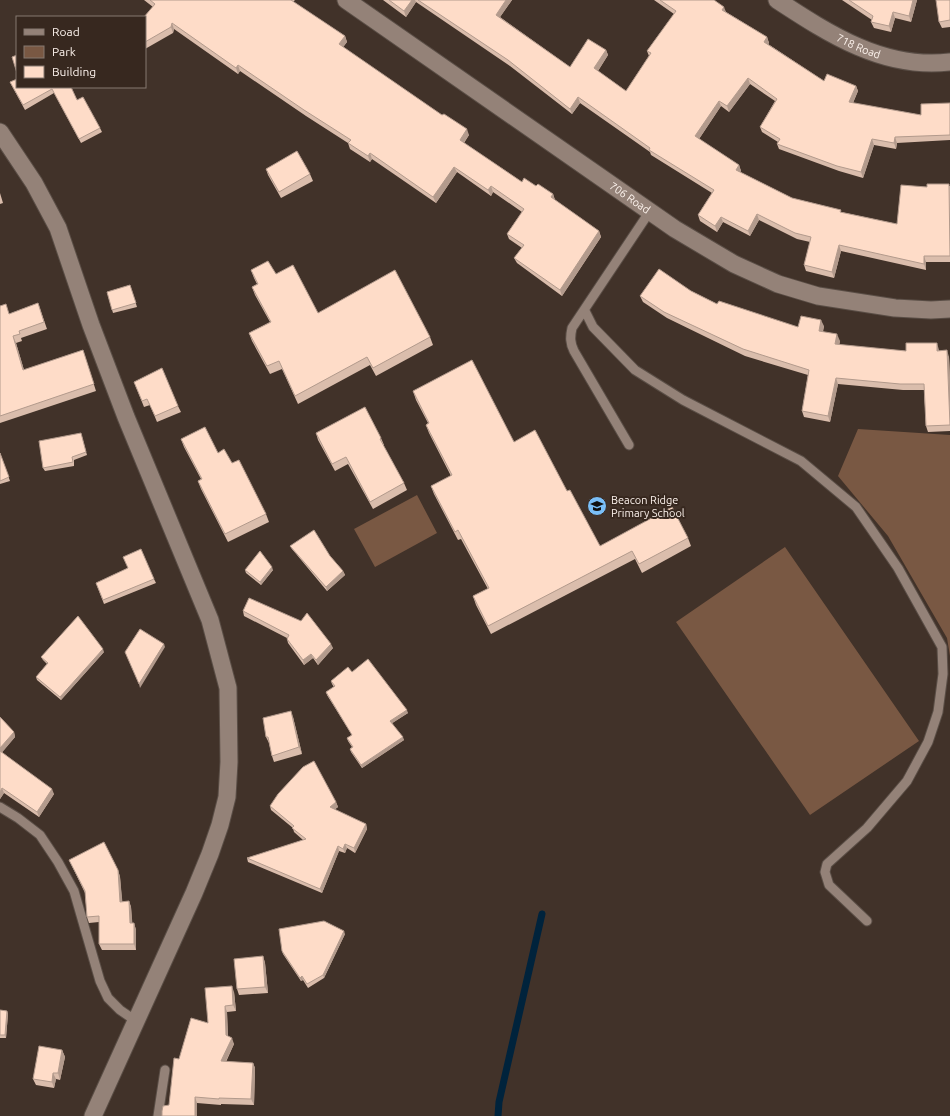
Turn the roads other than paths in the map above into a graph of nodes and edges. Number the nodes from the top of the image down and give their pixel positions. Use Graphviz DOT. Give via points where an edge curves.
graph roads {
  1 [pos="346,0"];
  2 [pos="777,0"];
  3 [pos="950,62"];
  4 [pos="0,132"];
  5 [pos="650,211"];
  6 [pos="950,309"];
  7 [pos="585,311"];
  8 [pos="629,445"];
  9 [pos="0,807"];
  10 [pos="867,921"];
  11 [pos="136,1021"];
  12 [pos="166,1070"];
  13 [pos="92,1116"];
  14 [pos="158,1116"];
  1 -- 5 [label="street, 706 Road"];
  2 -- 3 [label="street, 718 Road" via="828,33 872,53 917,64"];
  4 -- 11 [label="street" via="25,167 58,228 126,417 210,620 228,688 230,721 227,797 220,825 194,893"];
  5 -- 6 [label="street, 706 Road" via="734,264 778,284 818,296 862,304 917,310"];
  5 -- 7 [label="lane"];
  7 -- 8 [label="lane" via="572,328 571,344"];
  7 -- 10 [label="lane" via="593,327 635,370 683,400 801,461 856,508 898,568 942,647 943,674 938,712 928,742 907,781 867,828 827,864 825,872 829,885"];
  9 -- 11 [label="lane" via="40,835 58,862 74,891 100,981 108,998"];
  11 -- 13 [label="street"];
  12 -- 14 [label="lane"];
}
